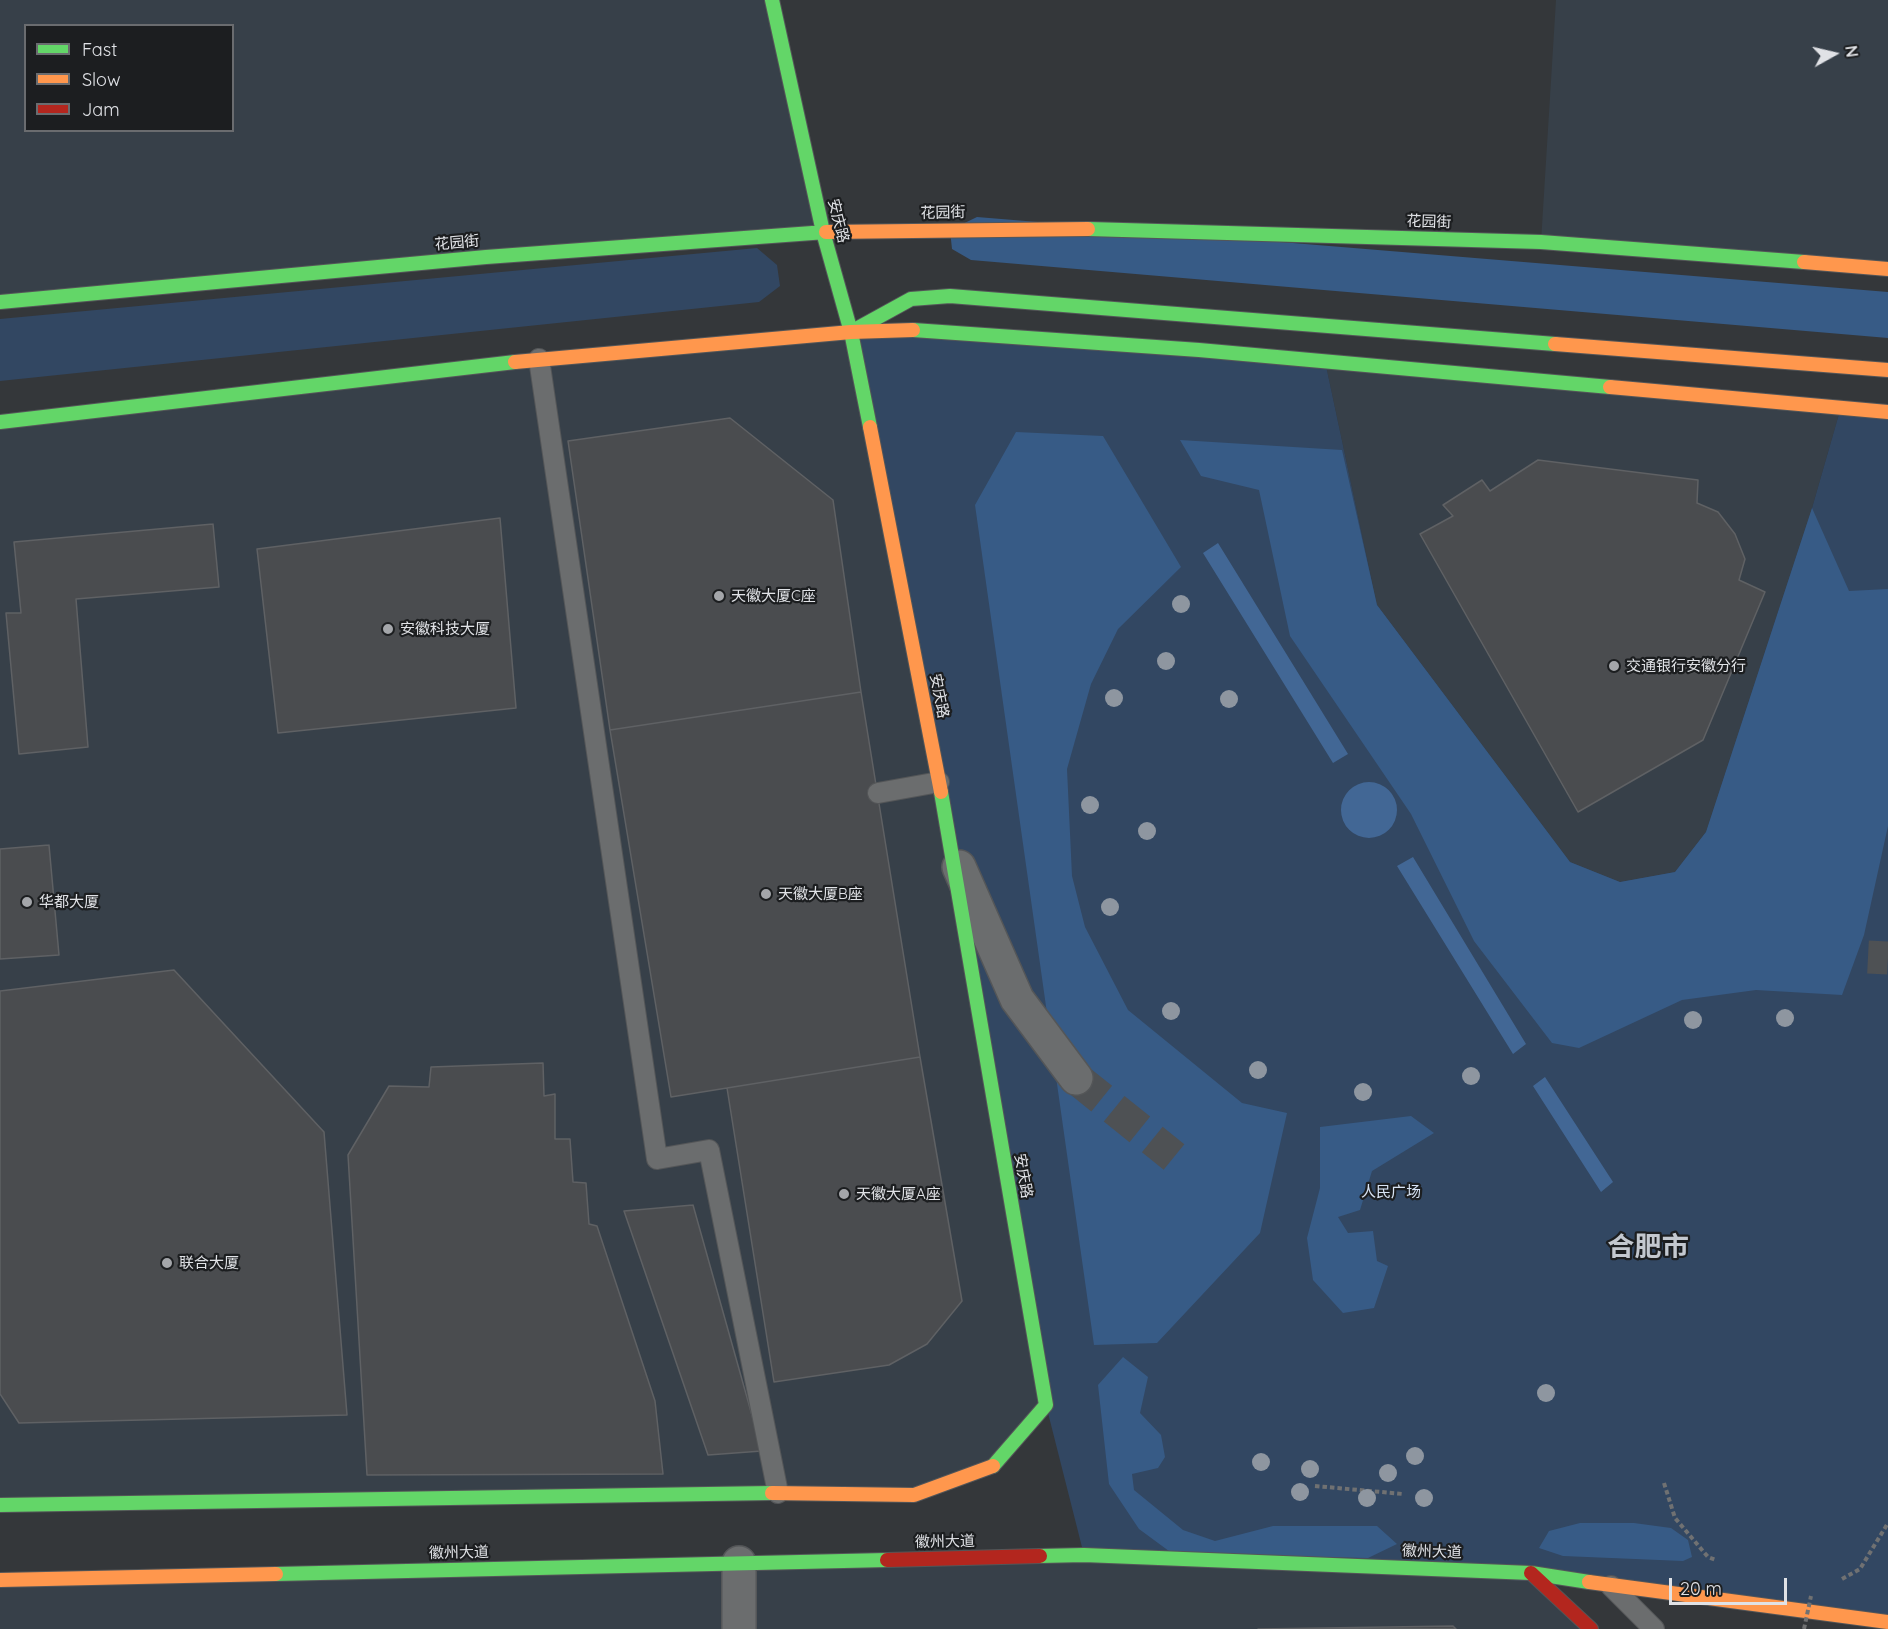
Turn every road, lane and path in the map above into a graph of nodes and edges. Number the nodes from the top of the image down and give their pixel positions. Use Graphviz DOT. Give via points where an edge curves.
graph roads {
  1 [pos="772,0"];
  2 [pos="823,232"];
  3 [pos="1888,269"];
  4 [pos="0,302"];
  5 [pos="851,332"];
  6 [pos="540,359"];
  7 [pos="1888,370"];
  8 [pos="1888,412"];
  9 [pos="0,422"];
  10 [pos="939,783"];
  11 [pos="878,793"];
  12 [pos="950,846"];
  13 [pos="1076,1078"];
  14 [pos="1664,1483"];
  15 [pos="1315,1486"];
  16 [pos="778,1493"];
  17 [pos="1403,1494"];
  18 [pos="0,1505"];
  19 [pos="1888,1523"];
  20 [pos="1718,1561"];
  21 [pos="739,1563"];
  22 [pos="1531,1573"];
  23 [pos="1840,1579"];
  24 [pos="0,1580"];
  25 [pos="1611,1586"];
  26 [pos="1821,1590"];
  27 [pos="1800,1592"];
  28 [pos="1811,1596"];
  29 [pos="1888,1622"];
  30 [pos="739,1629"];
  31 [pos="1591,1629"];
  32 [pos="1653,1629"];
  33 [pos="1804,1629"];
  1 -- 2 [label="main road, 安庆路"];
  2 -- 3 [label="main road, 花园街" via="1064,228 1529,242"];
  2 -- 4 [label="main road, 花园街" via="486,257"];
  2 -- 5 [label="main road, 安庆路"];
  5 -- 6 [label="main road"];
  5 -- 7 [label="main road" via="911,299 950,296"];
  5 -- 8 [label="main road" via="906,330 1199,350"];
  5 -- 10 [label="main road, 安庆路"];
  6 -- 9 [label="main road"];
  6 -- 16 [label="lane" via="657,1159 709,1150"];
  10 -- 11 [label="lane"];
  10 -- 12 [label="main road, 安庆路"];
  12 -- 13 [label="street" via="1017,999"];
  12 -- 16 [label="main road, 安庆路" via="1046,1405 991,1469 914,1495"];
  14 -- 20 [label="path" via="1675,1518 1708,1557"];
  15 -- 17 [label="path"];
  16 -- 18 [label="main road"];
  19 -- 23 [label="path" via="1860,1569"];
  21 -- 22 [label="main road, 徽州大道" via="1084,1556"];
  21 -- 24 [label="main road, 徽州大道"];
  21 -- 30 [label="street"];
  22 -- 25 [label="main road, 徽州大道"];
  22 -- 31 [label="main road"];
  25 -- 29 [label="main road, 徽州大道"];
  25 -- 32 [label="lane"];
  26 -- 28 [label="path"];
  27 -- 28 [label="path"];
  28 -- 33 [label="path, bridge"];
}
